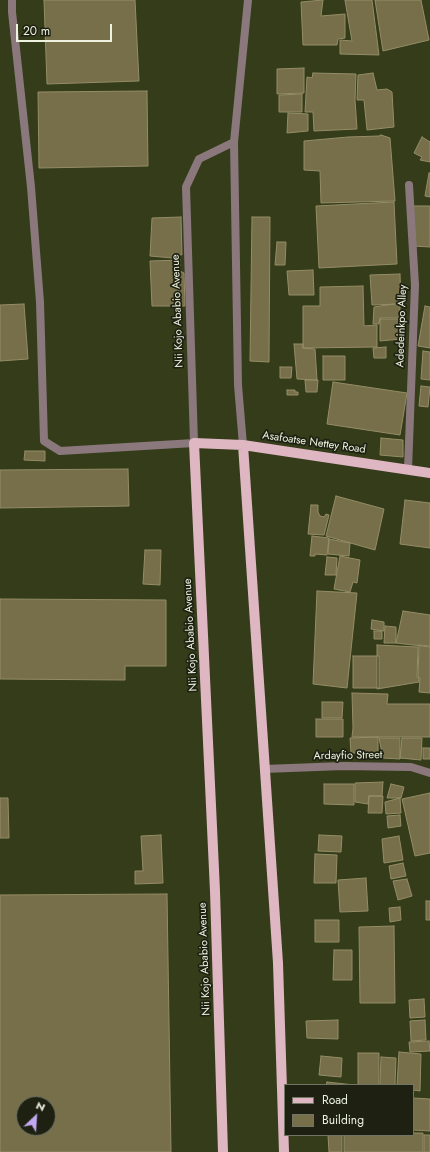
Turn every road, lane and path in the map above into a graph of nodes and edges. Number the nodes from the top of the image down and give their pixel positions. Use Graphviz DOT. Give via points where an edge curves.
graph roads {
  1 [pos="12,0"];
  2 [pos="248,0"];
  3 [pos="234,142"];
  4 [pos="409,184"];
  5 [pos="194,443"];
  6 [pos="242,445"];
  7 [pos="408,469"];
  8 [pos="430,473"];
  9 [pos="264,769"];
  10 [pos="430,773"];
  11 [pos="223,1152"];
  12 [pos="284,1152"];
  1 -- 5 [label="street" via="40,302 44,441 60,451"];
  2 -- 3 [label="street"];
  3 -- 5 [label="street, Nii Kojo Ababio Avenue" via="199,159 186,187"];
  3 -- 6 [label="street" via="238,385"];
  4 -- 7 [label="street, Adedeinkpo Alley" via="415,285"];
  5 -- 6 [label="main road, Asafoatse Nettey Road"];
  5 -- 11 [label="main road, Nii Kojo Ababio Avenue" via="215,891"];
  6 -- 7 [label="main road, Asafoatse Nettey Road"];
  6 -- 9 [label="main road"];
  7 -- 8 [label="main road, Asafoatse Nettey Road"];
  9 -- 10 [label="street, Ardayfio Street" via="411,767"];
  9 -- 12 [label="main road" via="278,963"];
}
